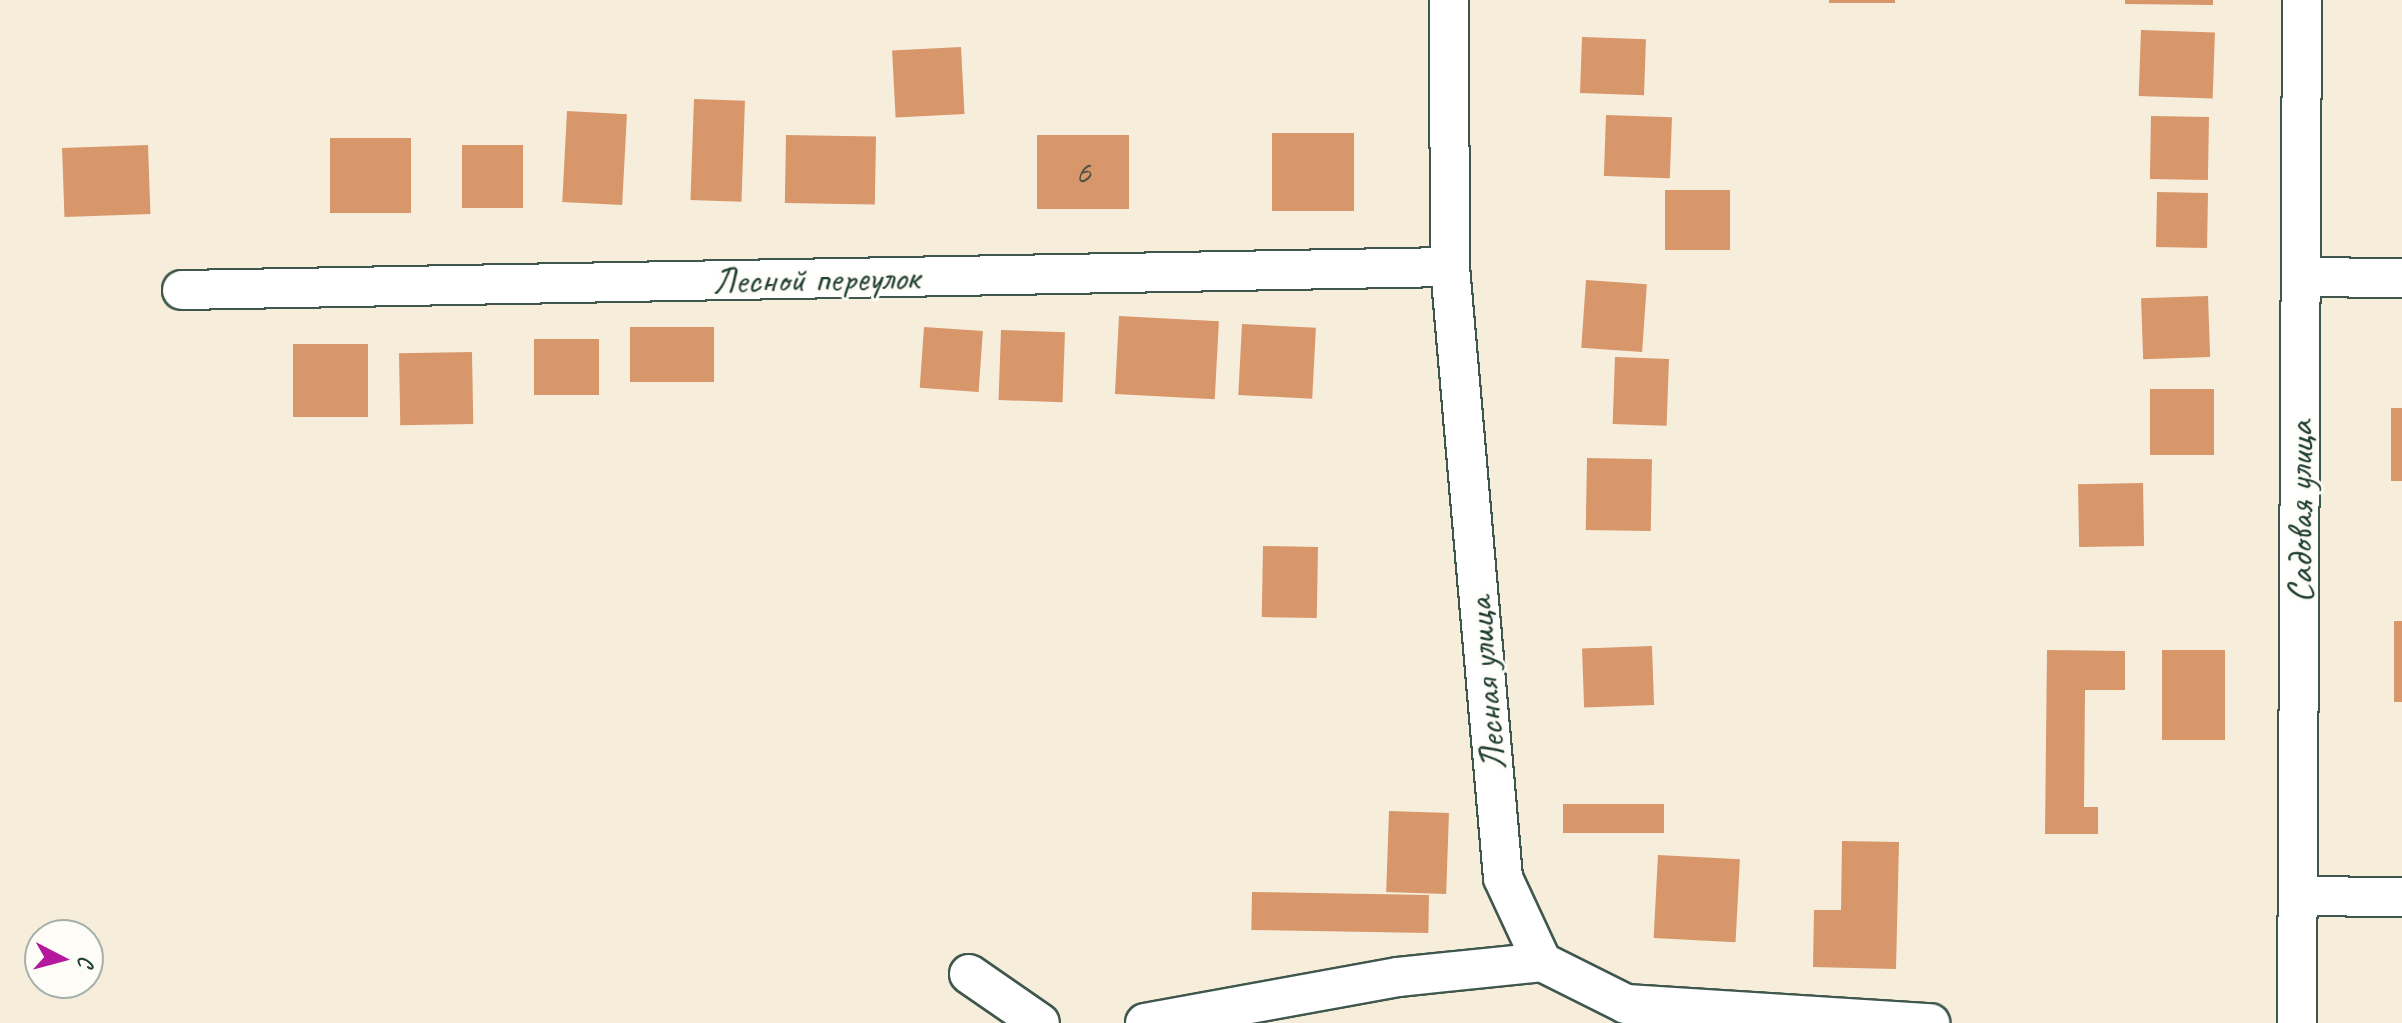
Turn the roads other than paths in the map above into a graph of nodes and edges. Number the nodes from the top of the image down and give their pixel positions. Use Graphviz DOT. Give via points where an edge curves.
graph roads {
  1 [pos="1449,0"];
  2 [pos="2302,0"];
  3 [pos="1450,267"];
  4 [pos="2301,277"];
  5 [pos="2402,278"];
  6 [pos="182,290"];
  7 [pos="2299,896"];
  8 [pos="2402,897"];
  9 [pos="1542,962"];
  10 [pos="969,974"];
  11 [pos="1040,1023"];
  12 [pos="1145,1023"];
  13 [pos="1930,1023"];
  14 [pos="2297,1023"];
  1 -- 3 [label="street, Лесная улица"];
  2 -- 4 [label="street, Садовая улица"];
  3 -- 6 [label="street, Лесной переулок"];
  3 -- 9 [label="street, Лесная улица" via="1503,878"];
  4 -- 5 [label="street"];
  4 -- 7 [label="street, Садовая улица"];
  7 -- 8 [label="street"];
  7 -- 14 [label="street, Садовая улица"];
  9 -- 12 [label="street" via="1398,977"];
  9 -- 13 [label="street" via="1626,1004"];
  10 -- 11 [label="street"];
}
